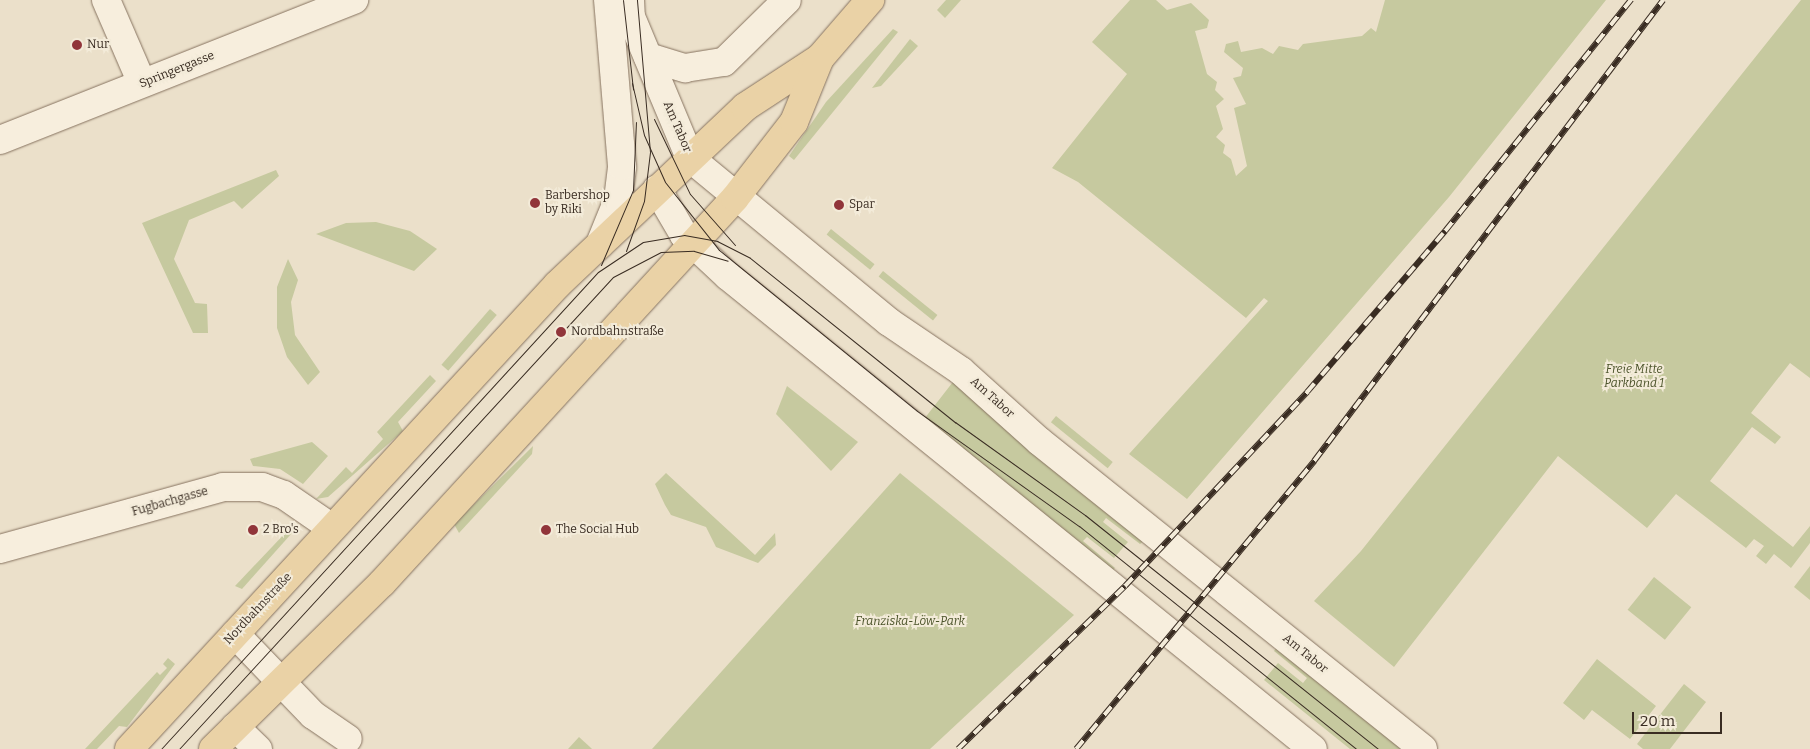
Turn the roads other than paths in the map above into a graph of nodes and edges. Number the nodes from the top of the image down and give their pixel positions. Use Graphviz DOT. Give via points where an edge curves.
graph roads {
  1 [pos="106,0"];
  2 [pos="354,0"];
  3 [pos="608,0"];
  4 [pos="630,0"];
  5 [pos="787,0"];
  6 [pos="870,0"];
  7 [pos="648,57"];
  8 [pos="820,58"];
  9 [pos="142,83"];
  10 [pos="0,140"];
  11 [pos="690,158"];
  12 [pos="657,190"];
  13 [pos="736,198"];
  14 [pos="600,244"];
  15 [pos="692,244"];
  16 [pos="332,528"];
  17 [pos="1,547"];
  18 [pos="235,634"];
  19 [pos="279,680"];
  20 [pos="235,727"];
  21 [pos="348,739"];
  22 [pos="1282,740"];
  23 [pos="129,749"];
  24 [pos="214,749"];
  25 [pos="258,749"];
  26 [pos="1313,749"];
  27 [pos="1423,749"];
  1 -- 9 [label="street"];
  2 -- 9 [label="street, Springergasse"];
  3 -- 14 [label="street" via="622,166 618,200"];
  4 -- 7 [label="street, Am Tabor"];
  5 -- 7 [label="street" via="724,62 685,68"];
  6 -- 8 [label="main road, Nordbahnstraße"];
  7 -- 11 [label="street, Am Tabor"];
  8 -- 11 [label="main road, Nordbahnstraße" via="745,107"];
  8 -- 13 [label="main road, Nordbahnstraße" via="794,122"];
  9 -- 10 [label="street, Springergasse"];
  11 -- 12 [label="main road, Nordbahnstraße"];
  11 -- 13 [label="street, Am Tabor"];
  12 -- 14 [label="main road, Nordbahnstraße"];
  12 -- 15 [label="street" via="669,216"];
  13 -- 15 [label="main road, Nordbahnstraße"];
  13 -- 27 [label="street, Am Tabor" via="889,322 945,358 1039,441"];
  14 -- 16 [label="main road, Nordbahnstraße"];
  15 -- 19 [label="main road, Nordbahnstraße" via="382,583"];
  15 -- 22 [label="street"];
  16 -- 17 [label="street, Fugbachgasse" via="284,494 262,487 224,487"];
  16 -- 18 [label="main road, Nordbahnstraße"];
  18 -- 19 [label="street"];
  18 -- 23 [label="main road, Nordbahnstraße"];
  19 -- 20 [label="main road, Nordbahnstraße"];
  19 -- 21 [label="street" via="313,715"];
  20 -- 24 [label="main road, Nordbahnstraße"];
  20 -- 25 [label="street"];
  22 -- 26 [label="street"];
}
